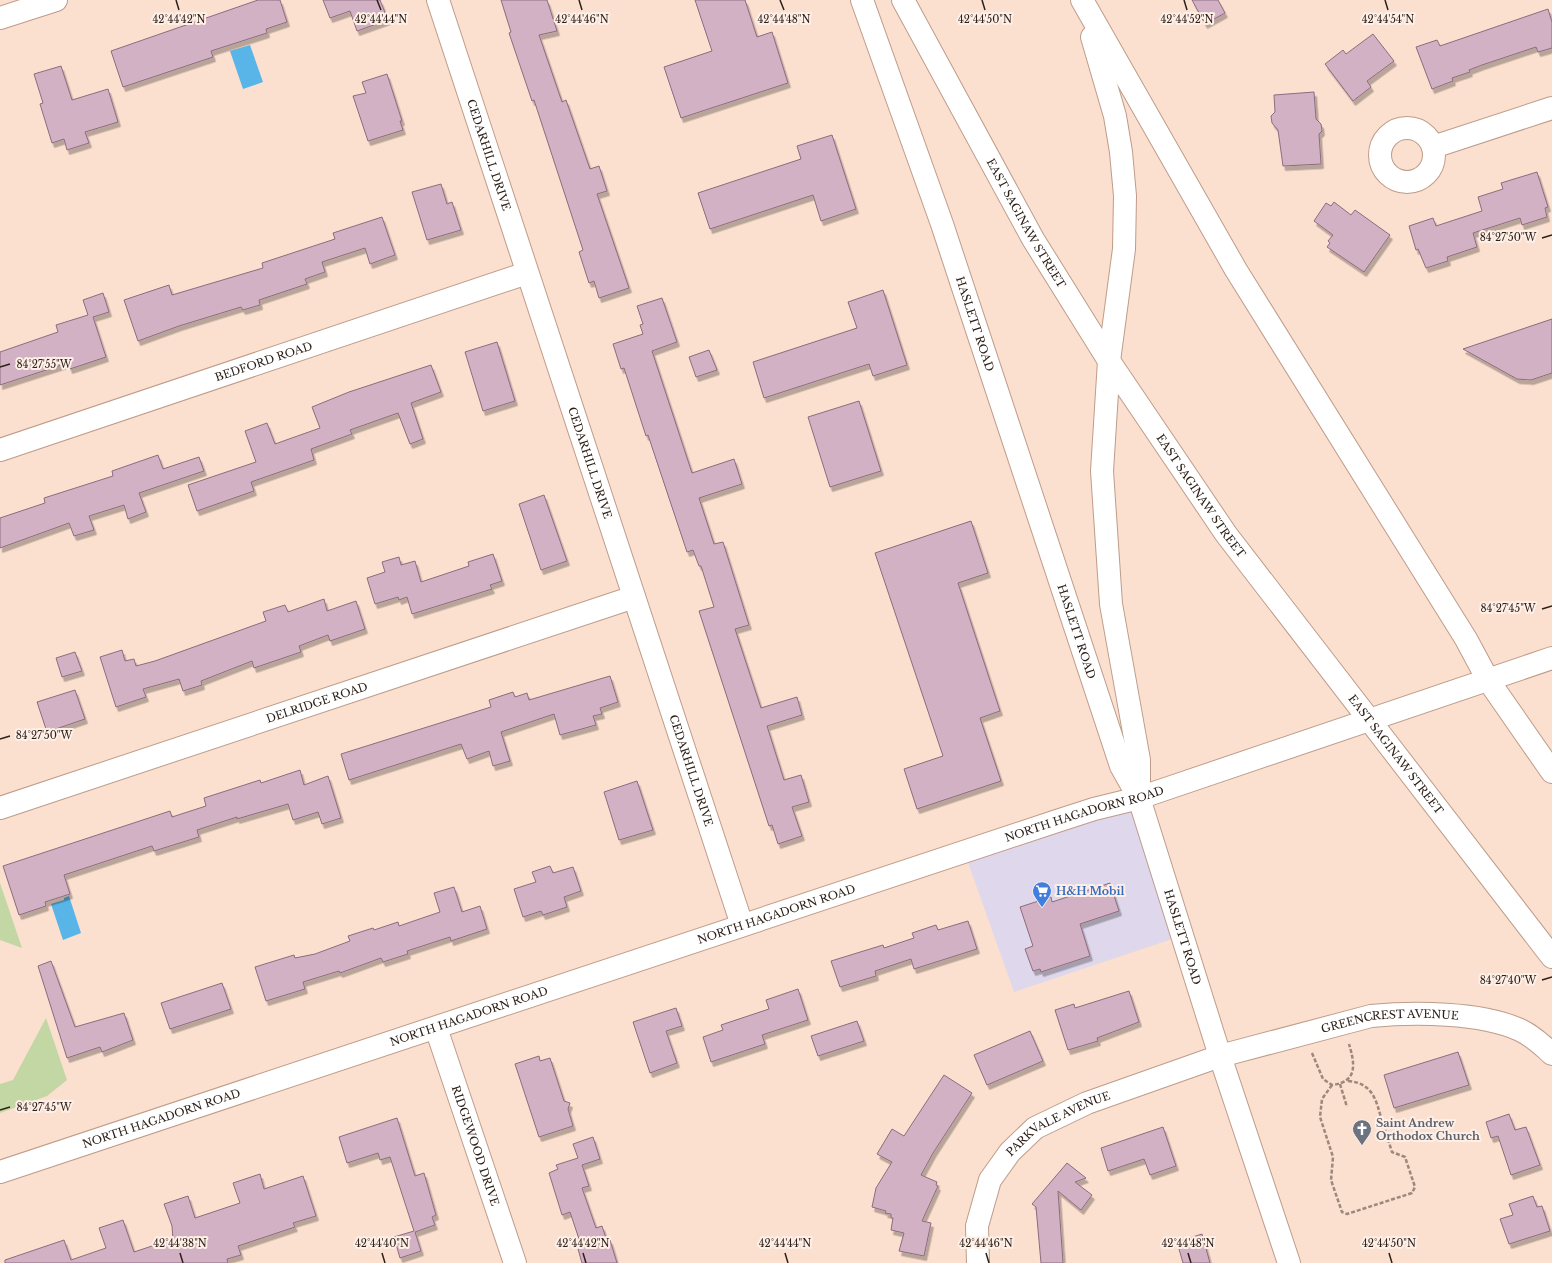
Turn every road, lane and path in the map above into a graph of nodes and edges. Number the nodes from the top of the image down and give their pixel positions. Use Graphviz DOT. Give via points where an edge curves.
graph roads {
  1 [pos="56,0"];
  2 [pos="438,0"];
  3 [pos="862,0"];
  4 [pos="903,0"];
  5 [pos="1078,0"];
  6 [pos="1082,0"];
  7 [pos="0,18"];
  8 [pos="1552,108"];
  9 [pos="1433,147"];
  10 [pos="527,273"];
  11 [pos="1109,361"];
  12 [pos="0,450"];
  13 [pos="634,597"];
  14 [pos="1552,658"];
  15 [pos="1488,680"];
  16 [pos="1370,719"];
  17 [pos="1552,772"];
  18 [pos="1139,798"];
  19 [pos="0,808"];
  20 [pos="742,925"];
  21 [pos="1552,957"];
  22 [pos="1344,1023"];
  23 [pos="436,1028"];
  24 [pos="1307,1033"];
  25 [pos="1552,1054"];
  26 [pos="1220,1056"];
  27 [pos="1347,1081"];
  28 [pos="1340,1084"];
  29 [pos="1332,1085"];
  30 [pos="1347,1107"];
  31 [pos="1382,1121"];
  32 [pos="1385,1130"];
  33 [pos="0,1172"];
  34 [pos="515,1263"];
  35 [pos="978,1263"];
  36 [pos="1289,1263"];
  1 -- 7 [label="street"];
  2 -- 10 [label="street, CEDARHILL DRIVE"];
  3 -- 18 [label="street, HASLETT ROAD" via="942,224 1121,766"];
  4 -- 11 [label="street, EAST SAGINAW STREET" via="1032,239"];
  5 -- 11 [label="street" via="1098,51 1115,116 1125,196 1124,249"];
  6 -- 15 [label="street" via="1236,270 1466,639"];
  8 -- 9 [label="street"];
  10 -- 12 [label="street, BEDFORD ROAD"];
  10 -- 13 [label="street, CEDARHILL DRIVE"];
  11 -- 16 [label="street, EAST SAGINAW STREET" via="1226,534"];
  11 -- 18 [label="street" via="1102,471 1107,560 1118,647 1139,760"];
  13 -- 19 [label="street, DELRIDGE ROAD"];
  13 -- 20 [label="street, CEDARHILL DRIVE"];
  14 -- 15 [label="street, NORTH HAGADORN ROAD"];
  15 -- 16 [label="street, NORTH HAGADORN ROAD"];
  15 -- 17 [label="street"];
  16 -- 18 [label="street, NORTH HAGADORN ROAD"];
  16 -- 21 [label="street, EAST SAGINAW STREET"];
  18 -- 20 [label="street, NORTH HAGADORN ROAD" via="1094,809"];
  18 -- 26 [label="street, HASLETT ROAD"];
  20 -- 23 [label="street, NORTH HAGADORN ROAD"];
  22 -- 24 [label="street, GREENCREST AVENUE"];
  22 -- 25 [label="street, GREENCREST AVENUE" via="1371,1016 1414,1013 1476,1018 1520,1030 1536,1039"];
  22 -- 27 [label="path" via="1353,1064 1352,1075"];
  23 -- 33 [label="street, NORTH HAGADORN ROAD"];
  23 -- 34 [label="street, RIDGEWOOD DRIVE"];
  24 -- 26 [label="street, GREENCREST AVENUE"];
  24 -- 29 [label="path" via="1319,1072 1327,1083"];
  26 -- 35 [label="street, PARKVALE AVENUE" via="1087,1103 1035,1128 1010,1152 990,1180 976,1226"];
  26 -- 36 [label="street, HASLETT ROAD"];
  27 -- 28 [label="path"];
  27 -- 31 [label="path" via="1357,1082 1371,1092"];
  28 -- 29 [label="path"];
  28 -- 30 [label="path"];
  29 -- 32 [label="path" via="1322,1099 1320,1117 1333,1157 1331,1180 1342,1212 1347,1214 1412,1193 1415,1187 1405,1157 1392,1152"];
}
